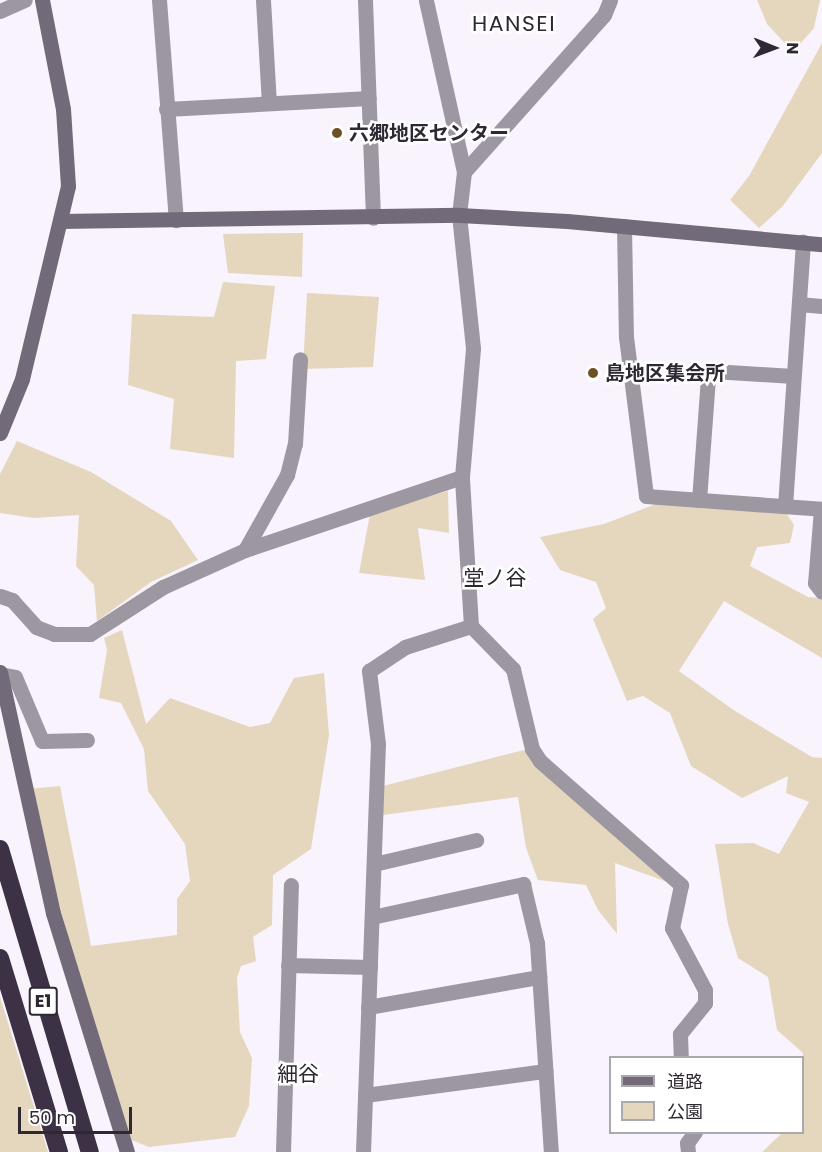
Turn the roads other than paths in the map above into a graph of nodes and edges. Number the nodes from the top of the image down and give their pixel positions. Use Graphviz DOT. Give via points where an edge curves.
graph roads {
  1 [pos="25,0"];
  2 [pos="159,0"];
  3 [pos="263,0"];
  4 [pos="365,0"];
  5 [pos="426,0"];
  6 [pos="610,0"];
  7 [pos="45,1"];
  8 [pos="0,11"];
  9 [pos="369,98"];
  10 [pos="269,104"];
  11 [pos="166,109"];
  12 [pos="464,171"];
  13 [pos="459,215"];
  14 [pos="373,218"];
  15 [pos="176,220"];
  16 [pos="60,221"];
  17 [pos="624,226"];
  18 [pos="802,242"];
  19 [pos="822,243"];
  20 [pos="799,304"];
  21 [pos="822,306"];
  22 [pos="300,359"];
  23 [pos="794,376"];
  24 [pos="0,433"];
  25 [pos="462,477"];
  26 [pos="699,500"];
  27 [pos="785,506"];
  28 [pos="821,509"];
  29 [pos="244,550"];
  30 [pos="822,592"];
  31 [pos="0,596"];
  32 [pos="471,626"];
  33 [pos="0,673"];
  34 [pos="87,740"];
  35 [pos="476,840"];
  36 [pos="0,849"];
  37 [pos="374,864"];
  38 [pos="291,885"];
  39 [pos="372,917"];
  40 [pos="0,958"];
  41 [pos="288,964"];
  42 [pos="370,967"];
  43 [pos="539,977"];
  44 [pos="369,1007"];
  45 [pos="681,1056"];
  46 [pos="545,1071"];
  47 [pos="365,1095"];
  48 [pos="693,1134"];
  49 [pos="128,1150"];
  50 [pos="59,1152"];
  51 [pos="90,1152"];
  52 [pos="284,1152"];
  53 [pos="363,1152"];
  54 [pos="551,1152"];
  55 [pos="688,1152"];
  1 -- 8 [label="street"];
  2 -- 11 [label="street"];
  3 -- 10 [label="street"];
  4 -- 9 [label="street"];
  5 -- 12 [label="street"];
  6 -- 12 [label="street" via="604,15"];
  7 -- 16 [label="street" via="67,139 68,186"];
  9 -- 10 [label="street"];
  9 -- 14 [label="street"];
  10 -- 11 [label="street"];
  11 -- 15 [label="street"];
  12 -- 13 [label="street"];
  13 -- 14 [label="street"];
  13 -- 17 [label="street"];
  13 -- 25 [label="street" via="473,348"];
  14 -- 15 [label="street"];
  15 -- 16 [label="street"];
  16 -- 24 [label="street" via="22,379"];
  17 -- 18 [label="street"];
  17 -- 26 [label="street" via="626,337 646,496"];
  18 -- 19 [label="street"];
  18 -- 20 [label="street"];
  20 -- 21 [label="street"];
  20 -- 23 [label="street"];
  22 -- 29 [label="street" via="295,444 287,474"];
  23 -- 26 [label="street" via="713,371 708,378"];
  23 -- 27 [label="street"];
  25 -- 29 [label="street"];
  25 -- 32 [label="street"];
  26 -- 27 [label="street"];
  27 -- 28 [label="street"];
  28 -- 30 [label="street" via="816,583"];
  29 -- 31 [label="street" via="163,587 90,634 54,634 36,627 12,600"];
  32 -- 37 [label="street" via="405,647 369,671 378,744"];
  32 -- 45 [label="street" via="513,669 532,748 540,761 681,885 672,928 705,990 705,1003 680,1034"];
  33 -- 34 [label="street" via="15,677 42,741"];
  33 -- 49 [label="street" via="53,913"];
  35 -- 37 [label="street"];
  36 -- 51 [label="highway, E1"];
  37 -- 39 [label="street"];
  38 -- 41 [label="street"];
  39 -- 42 [label="street"];
  39 -- 43 [label="street" via="523,885 537,943"];
  40 -- 50 [label="highway, E1"];
  41 -- 42 [label="street"];
  41 -- 52 [label="street"];
  42 -- 44 [label="street"];
  43 -- 44 [label="street"];
  43 -- 46 [label="street"];
  44 -- 47 [label="street"];
  46 -- 47 [label="street"];
  46 -- 54 [label="street"];
  47 -- 53 [label="street"];
  48 -- 55 [label="street" via="687,1143"];
}
